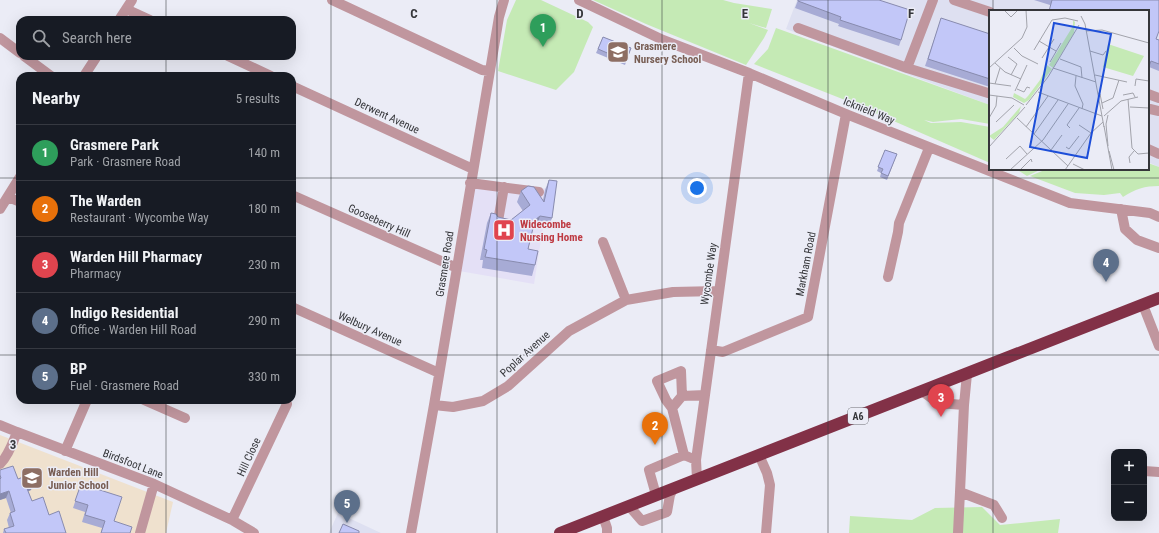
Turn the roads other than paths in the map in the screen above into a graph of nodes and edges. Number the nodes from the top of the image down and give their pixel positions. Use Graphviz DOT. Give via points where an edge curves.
graph roads {
  1 [pos="132,0"];
  2 [pos="332,0"];
  3 [pos="504,0"];
  4 [pos="579,0"];
  5 [pos="932,0"];
  6 [pos="954,0"];
  7 [pos="126,9"];
  8 [pos="989,12"];
  9 [pos="122,16"];
  10 [pos="141,16"];
  11 [pos="798,28"];
  12 [pos="0,38"];
  13 [pos="16,50"];
  14 [pos="29,60"];
  15 [pos="94,60"];
  16 [pos="237,60"];
  17 [pos="907,68"];
  18 [pos="490,71"];
  19 [pos="46,72"];
  20 [pos="86,72"];
  21 [pos="262,72"];
  22 [pos="749,73"];
  23 [pos="296,88"];
  24 [pos="988,93"];
  25 [pos="1149,94"];
  26 [pos="1159,98"];
  27 [pos="846,114"];
  28 [pos="929,148"];
  29 [pos="1149,149"];
  30 [pos="1159,154"];
  31 [pos="473,169"];
  32 [pos="470,182"];
  33 [pos="16,184"];
  34 [pos="504,187"];
  35 [pos="539,192"];
  36 [pos="8,197"];
  37 [pos="296,197"];
  38 [pos="16,200"];
  39 [pos="0,209"];
  40 [pos="1121,209"];
  41 [pos="1159,217"];
  42 [pos="498,221"];
  43 [pos="603,242"];
  44 [pos="1159,248"];
  45 [pos="457,268"];
  46 [pos="888,277"];
  47 [pos="718,291"];
  48 [pos="1159,298"];
  49 [pos="626,300"];
  50 [pos="1143,305"];
  51 [pos="296,309"];
  52 [pos="1159,346"];
  53 [pos="711,350"];
  54 [pos="439,373"];
  55 [pos="967,374"];
  56 [pos="922,391"];
  57 [pos="705,395"];
  58 [pos="682,396"];
  59 [pos="86,404"];
  60 [pos="153,404"];
  61 [pos="287,404"];
  62 [pos="434,405"];
  63 [pos="964,405"];
  64 [pos="672,408"];
  65 [pos="185,418"];
  66 [pos="0,424"];
  67 [pos="17,432"];
  68 [pos="65,450"];
  69 [pos="684,455"];
  70 [pos="759,455"];
  71 [pos="696,460"];
  72 [pos="0,464"];
  73 [pos="1147,471"];
  74 [pos="1159,472"];
  75 [pos="697,479"];
  76 [pos="154,484"];
  77 [pos="673,489"];
  78 [pos="960,492"];
  79 [pos="656,495"];
  80 [pos="629,506"];
  81 [pos="603,516"];
  82 [pos="1002,518"];
  83 [pos="232,520"];
  84 [pos="140,533"];
  85 [pos="254,533"];
  86 [pos="411,533"];
  87 [pos="560,533"];
  88 [pos="606,533"];
  89 [pos="766,533"];
  90 [pos="958,533"];
  1 -- 7 [label="street"];
  2 -- 18 [label="street" via="482,70"];
  3 -- 18 [label="street, Grasmere Road" via="498,16"];
  4 -- 22 [label="street, Icknield Way" via="664,40"];
  5 -- 17 [label="street"];
  6 -- 8 [label="street"];
  7 -- 9 [label="street"];
  7 -- 10 [label="street"];
  11 -- 17 [label="street"];
  12 -- 13 [label="street"];
  14 -- 19 [label="street"];
  15 -- 20 [label="street"];
  16 -- 21 [label="street"];
  17 -- 24 [label="street"];
  18 -- 31 [label="street, Grasmere Road"];
  22 -- 27 [label="street, Icknield Way"];
  22 -- 47 [label="street, Wycombe Way"];
  23 -- 31 [label="street, Derwent Avenue"];
  25 -- 26 [label="street"];
  27 -- 28 [label="street, Icknield Way"];
  27 -- 53 [label="street, Markham Road" via="808,317 723,352"];
  28 -- 40 [label="street, Icknield Way" via="1070,203"];
  28 -- 46 [label="street" via="899,223"];
  29 -- 30 [label="street"];
  31 -- 32 [label="street, Grasmere Road"];
  32 -- 34 [label="street"];
  32 -- 45 [label="street, Grasmere Road"];
  33 -- 36 [label="street"];
  34 -- 35 [label="street"];
  34 -- 42 [label="street"];
  36 -- 38 [label="street"];
  36 -- 39 [label="street"];
  37 -- 45 [label="street, Gooseberry Hill"];
  40 -- 41 [label="street, Icknield Way" via="1150,213"];
  40 -- 44 [label="street" via="1125,229 1137,240"];
  43 -- 49 [label="street"];
  45 -- 54 [label="street, Grasmere Road"];
  47 -- 49 [label="street, Poplar Avenue" via="673,292"];
  47 -- 53 [label="street, Wycombe Way"];
  48 -- 50 [label="highway, A6"];
  49 -- 62 [label="street, Poplar Avenue" via="569,330 508,386 483,401 453,407"];
  50 -- 52 [label="street"];
  50 -- 55 [label="highway, A6"];
  51 -- 54 [label="street, Welbury Avenue"];
  53 -- 57 [label="street, Wycombe Way"];
  54 -- 62 [label="street, Grasmere Road"];
  55 -- 56 [label="highway, A6"];
  55 -- 63 [label="street"];
  56 -- 63 [label="street" via="938,403"];
  56 -- 70 [label="highway, A6"];
  57 -- 58 [label="street"];
  57 -- 71 [label="street, Wycombe Way"];
  58 -- 64 [label="street"];
  58 -- 64 [label="street" via="681,371 657,382"];
  59 -- 68 [label="street"];
  60 -- 65 [label="street"];
  61 -- 83 [label="street, Hill Close"];
  62 -- 86 [label="street, Grasmere Road"];
  63 -- 78 [label="street"];
  64 -- 69 [label="street"];
  66 -- 67 [label="street, Birdsfoot Lane"];
  67 -- 68 [label="street, Birdsfoot Lane"];
  67 -- 72 [label="street"];
  68 -- 76 [label="street, Birdsfoot Lane"];
  69 -- 71 [label="street"];
  69 -- 79 [label="street" via="649,470"];
  70 -- 75 [label="highway, A6"];
  70 -- 89 [label="street" via="770,485"];
  71 -- 75 [label="street, Wycombe Way"];
  73 -- 74 [label="street"];
  75 -- 77 [label="highway, A6"];
  76 -- 83 [label="street, Birdsfoot Lane"];
  76 -- 84 [label="street"];
  77 -- 79 [label="highway, A6"];
  77 -- 80 [label="street" via="667,512 642,521"];
  78 -- 82 [label="street" via="994,505"];
  78 -- 90 [label="street"];
  79 -- 80 [label="highway, A6"];
  80 -- 81 [label="highway, A6"];
  81 -- 87 [label="highway, A6"];
  81 -- 88 [label="street"];
  83 -- 85 [label="street, Birdsfoot Lane"];
}
